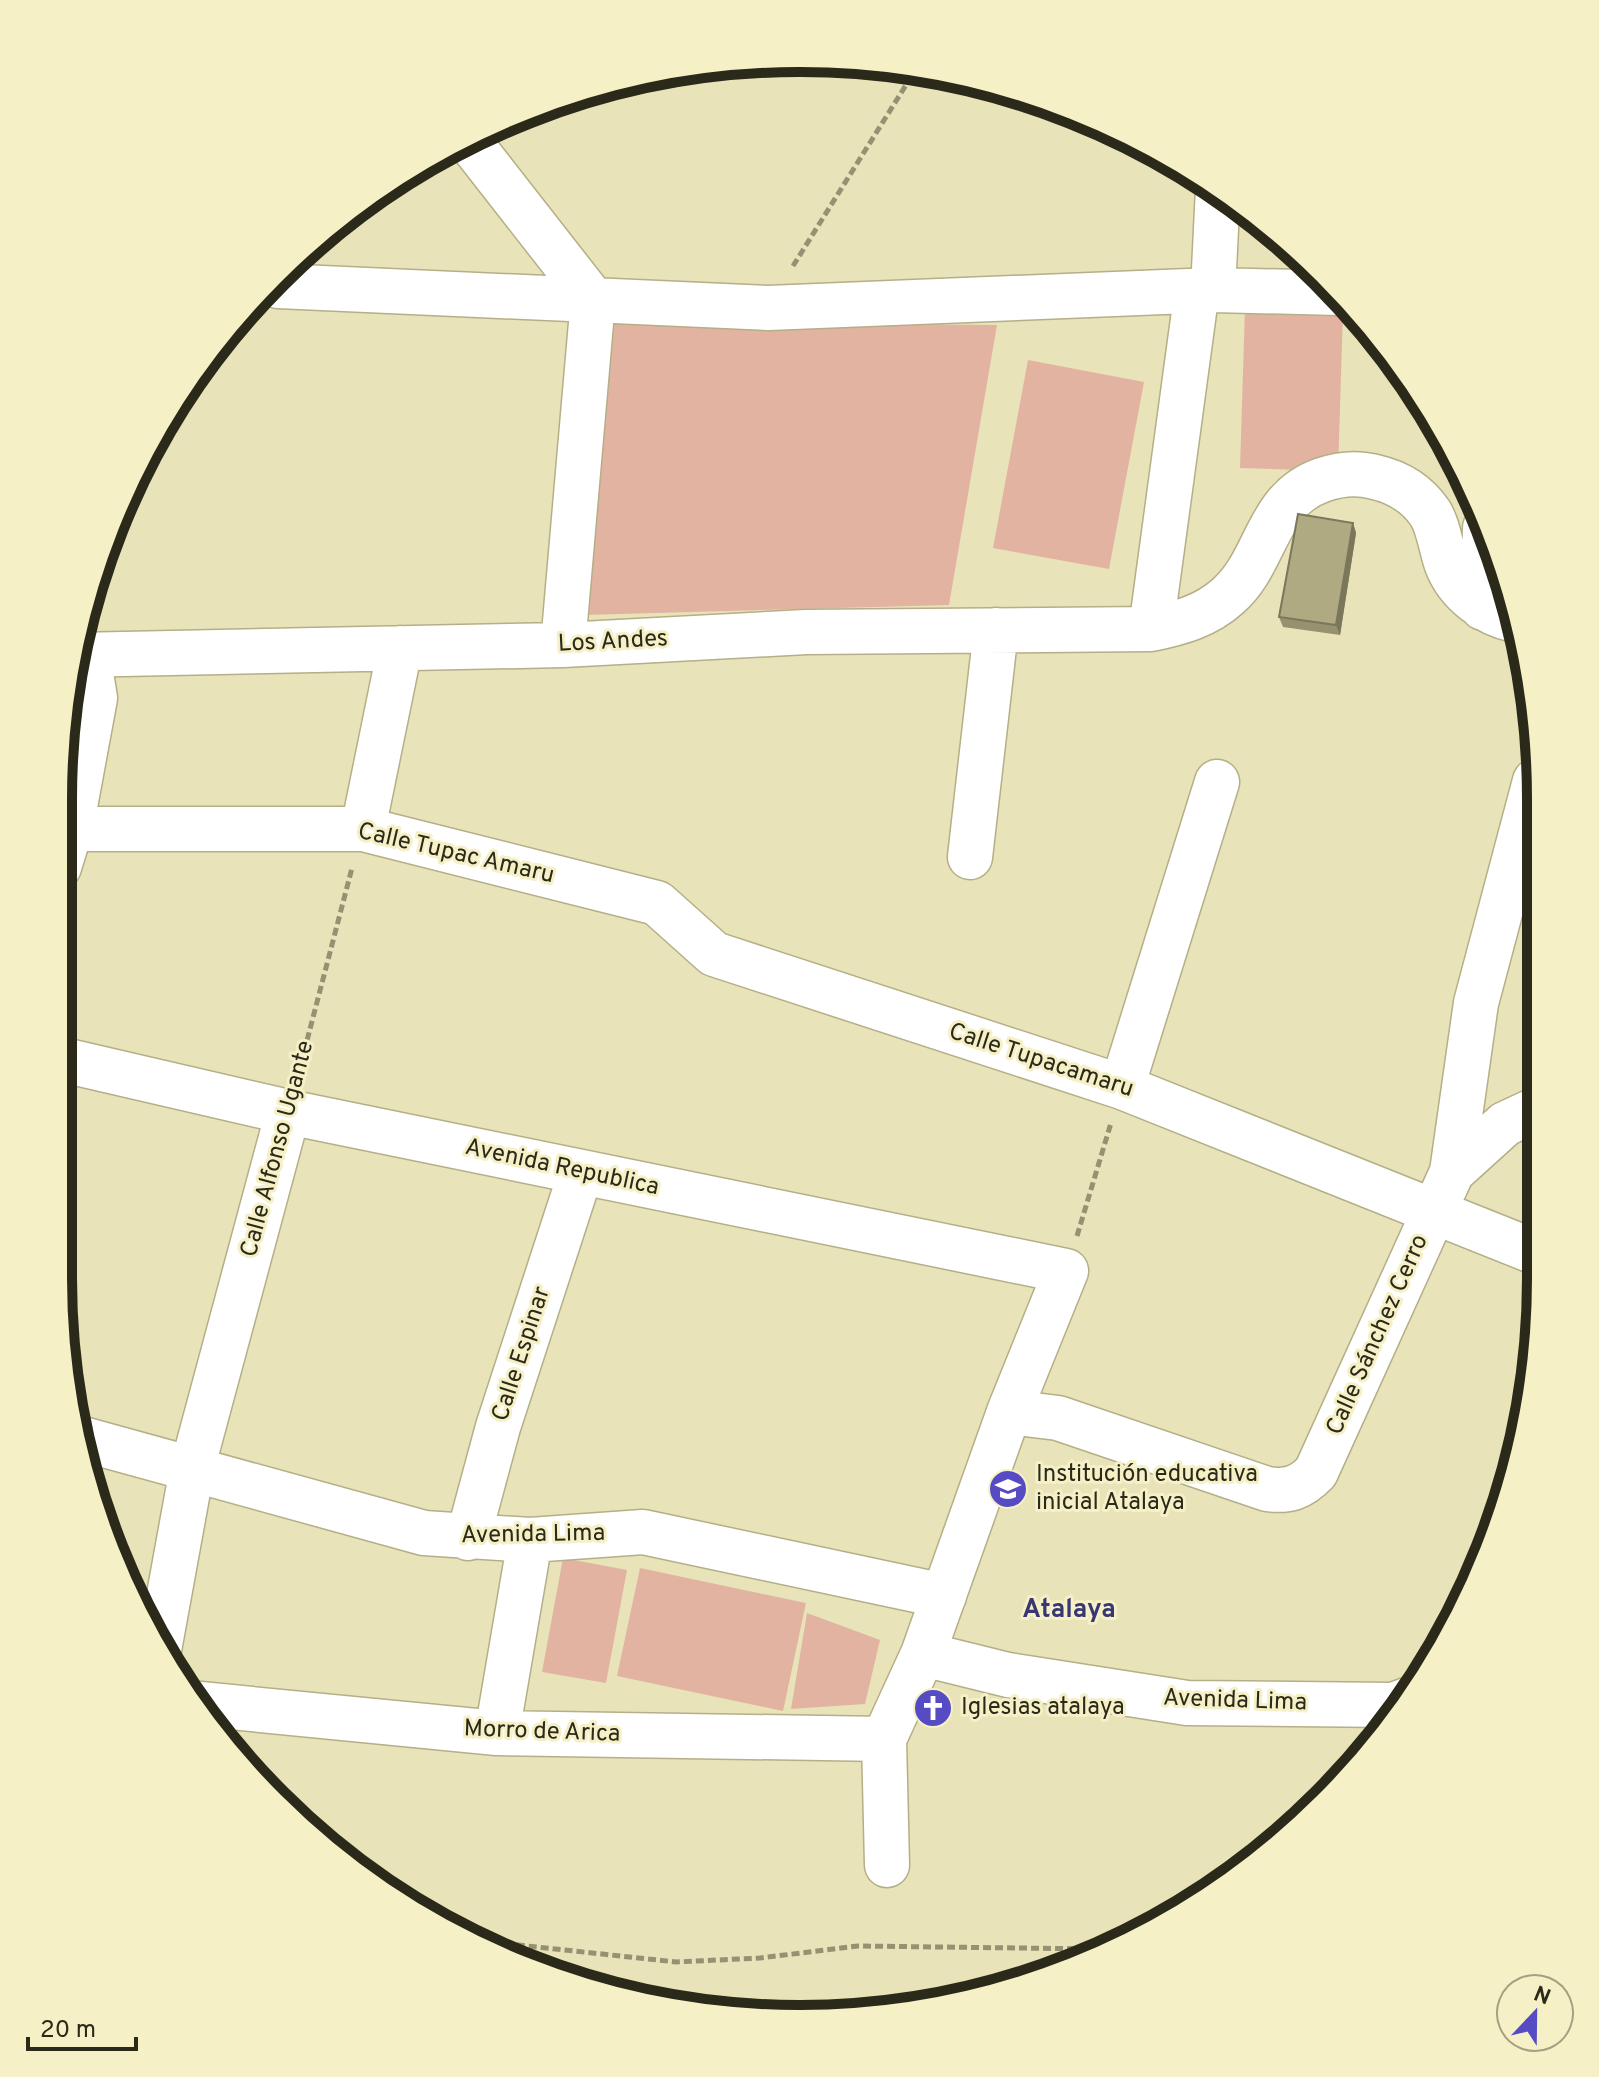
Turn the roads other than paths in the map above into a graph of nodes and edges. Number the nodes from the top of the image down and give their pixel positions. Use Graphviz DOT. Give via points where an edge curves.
graph roads {
  1 [pos="475,149"];
  2 [pos="1216,204"];
  3 [pos="284,286"];
  4 [pos="1205,290"];
  5 [pos="1321,293"];
  6 [pos="593,300"];
  7 [pos="1495,587"];
  8 [pos="1499,614"];
  9 [pos="1151,629"];
  10 [pos="996,630"];
  11 [pos="563,645"];
  12 [pos="400,648"];
  13 [pos="87,655"];
  14 [pos="85,665"];
  15 [pos="1217,782"];
  16 [pos="72,801"];
  17 [pos="363,829"];
  18 [pos="1527,839"];
  19 [pos="72,841"];
  20 [pos="970,857"];
  21 [pos="657,903"];
  22 [pos="1518,905"];
  23 [pos="72,1062"];
  24 [pos="1122,1087"];
  25 [pos="288,1112"];
  26 [pos="1527,1114"];
  27 [pos="581,1172"];
  28 [pos="1443,1191"];
  29 [pos="1527,1247"];
  30 [pos="1009,1412"];
  31 [pos="91,1441"];
  32 [pos="192,1469"];
  33 [pos="468,1538"];
  34 [pos="530,1540"];
  35 [pos="944,1596"];
  36 [pos="163,1629"];
  37 [pos="923,1654"];
  38 [pos="211,1705"];
  39 [pos="1388,1705"];
  40 [pos="497,1733"];
  41 [pos="884,1739"];
  42 [pos="887,1865"];
  1 -- 6 [label="street"];
  2 -- 4 [label="street"];
  3 -- 6 [label="street"];
  4 -- 5 [label="street"];
  4 -- 6 [label="street" via="768,308"];
  4 -- 9 [label="street"];
  6 -- 11 [label="street"];
  7 -- 8 [label="street"];
  8 -- 9 [label="street, Los Andes" via="1462,591 1448,568 1431,514 1415,496 1393,481 1365,474 1335,475 1308,485 1285,503 1231,594 1206,613"];
  9 -- 10 [label="street, Los Andes"];
  10 -- 11 [label="street, Los Andes" via="806,632"];
  10 -- 20 [label="street"];
  11 -- 12 [label="street, Los Andes"];
  12 -- 13 [label="street, Los Andes"];
  12 -- 17 [label="street"];
  14 -- 16 [label="street" via="95,698"];
  15 -- 24 [label="street"];
  17 -- 19 [label="street, Calle Tupac Amaru"];
  17 -- 21 [label="street, Calle Tupac Amaru"];
  18 -- 22 [label="street"];
  21 -- 24 [label="street, Calle Tupacamaru" via="714,954"];
  22 -- 28 [label="street" via="1476,1003"];
  23 -- 25 [label="street, Avenida Republica"];
  24 -- 28 [label="street, Calle Tupacamaru"];
  25 -- 27 [label="street, Avenida Republica"];
  25 -- 32 [label="street, Calle Alfonso Ugante"];
  26 -- 28 [label="street" via="1505,1124"];
  27 -- 30 [label="street, Avenida Republica" via="1066,1271"];
  27 -- 33 [label="street, Calle Espinar" via="498,1427"];
  28 -- 29 [label="street, Calle Tupacamaru"];
  28 -- 30 [label="street, Calle Sánchez Cerro" via="1322,1460 1316,1472 1294,1489 1267,1489 1058,1418"];
  30 -- 35 [label="street"];
  31 -- 32 [label="street, Avenida Lima"];
  32 -- 33 [label="street, Avenida Lima" via="424,1533"];
  32 -- 36 [label="street, Calle Alfonso Ugante"];
  33 -- 34 [label="street, Avenida Lima"];
  34 -- 35 [label="street, Avenida Lima" via="643,1532"];
  34 -- 40 [label="street"];
  35 -- 37 [label="street"];
  37 -- 39 [label="street, Avenida Lima" via="1008,1675 1187,1703"];
  37 -- 41 [label="street"];
  38 -- 40 [label="street, Morro de Arica"];
  40 -- 41 [label="street, Morro de Arica"];
  41 -- 42 [label="street"];
}
